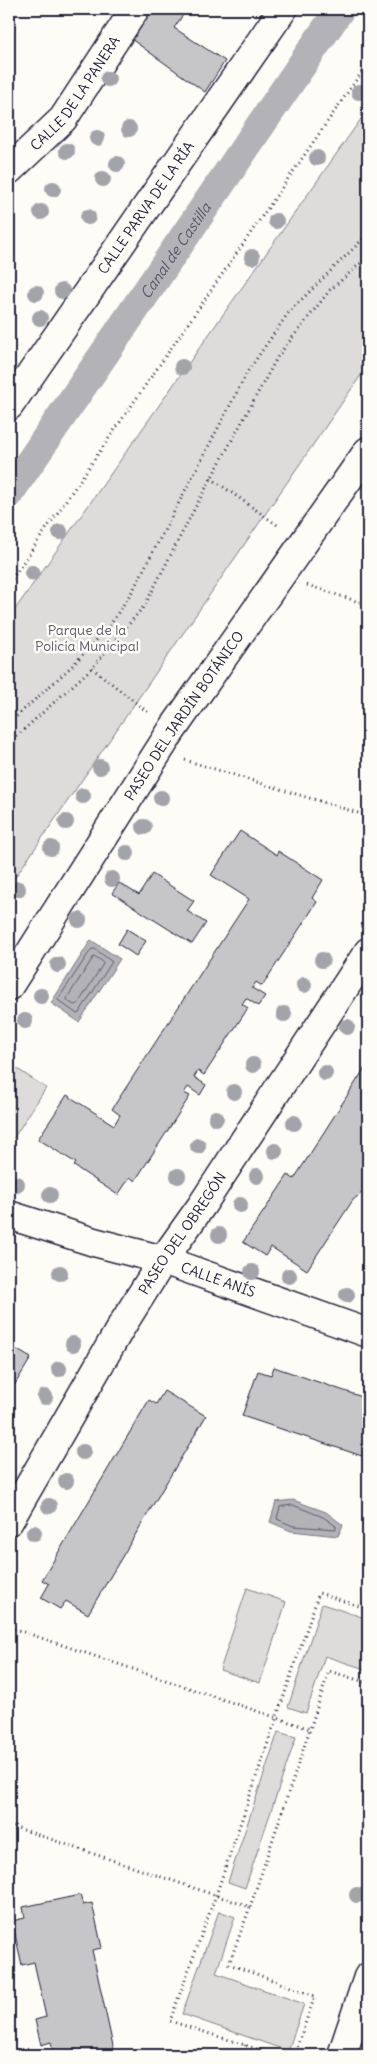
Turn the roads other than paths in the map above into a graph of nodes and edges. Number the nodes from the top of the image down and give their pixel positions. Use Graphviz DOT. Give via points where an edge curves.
graph roads {
  1 [pos="135,9"];
  2 [pos="283,9"];
  3 [pos="9,170"];
  4 [pos="9,406"];
  5 [pos="368,451"];
  6 [pos="368,952"];
  7 [pos="9,986"];
  8 [pos="9,1215"];
  9 [pos="163,1260"];
  10 [pos="368,1333"];
  11 [pos="9,1521"];
  12 [pos="368,1978"];
  13 [pos="342,2055"];
  1 -- 3 [label="street, CALLE DE LA PANERA" via="63,119"];
  2 -- 4 [label="street, CALLE PARVA DE LA RÍA"];
  5 -- 7 [label="street, PASEO DEL JARDÍN BOTÁNICO" via="165,741"];
  6 -- 9 [label="street, PASEO DEL OBREGÓN"];
  8 -- 9 [label="street, CALLE ANÍS"];
  9 -- 10 [label="street, CALLE ANÍS"];
  9 -- 11 [label="street, PASEO DEL OBREGÓN"];
  12 -- 13 [label="street"];
}
